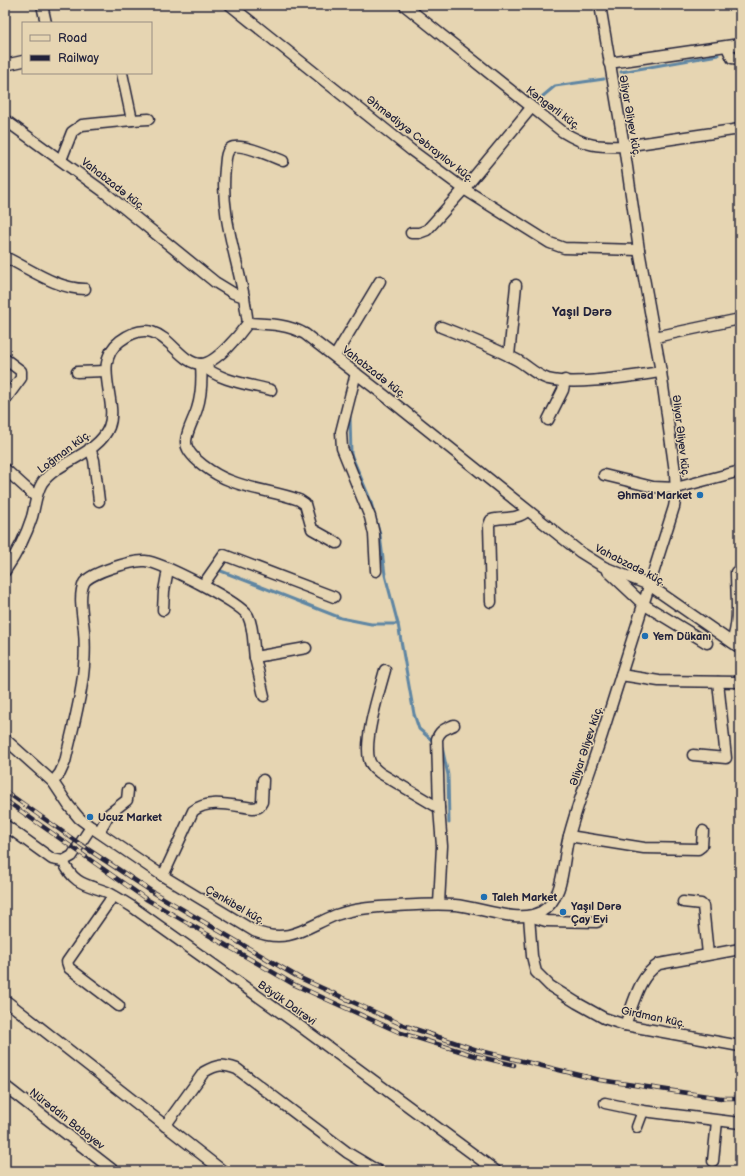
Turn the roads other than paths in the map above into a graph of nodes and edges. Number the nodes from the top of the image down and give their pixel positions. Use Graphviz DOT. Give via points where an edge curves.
graph roads {
  1 [pos="42,5"];
  2 [pos="230,5"];
  3 [pos="404,5"];
  4 [pos="600,5"];
  5 [pos="46,22"];
  6 [pos="740,44"];
  7 [pos="727,47"];
  8 [pos="740,58"];
  9 [pos="22,61"];
  10 [pos="609,63"];
  11 [pos="5,65"];
  12 [pos="122,74"];
  13 [pos="532,108"];
  14 [pos="149,119"];
  15 [pos="5,120"];
  16 [pos="132,120"];
  17 [pos="740,129"];
  18 [pos="624,146"];
  19 [pos="60,160"];
  20 [pos="283,161"];
  21 [pos="464,189"];
  22 [pos="411,233"];
  23 [pos="639,250"];
  24 [pos="5,257"];
  25 [pos="380,281"];
  26 [pos="516,285"];
  27 [pos="85,289"];
  28 [pos="244,297"];
  29 [pos="740,319"];
  30 [pos="248,323"];
  31 [pos="441,327"];
  32 [pos="655,337"];
  33 [pos="334,356"];
  34 [pos="509,356"];
  35 [pos="5,359"];
  36 [pos="201,364"];
  37 [pos="106,371"];
  38 [pos="77,372"];
  39 [pos="661,372"];
  40 [pos="356,374"];
  41 [pos="565,380"];
  42 [pos="271,390"];
  43 [pos="5,400"];
  44 [pos="548,420"];
  45 [pos="90,448"];
  46 [pos="5,469"];
  47 [pos="740,471"];
  48 [pos="604,475"];
  49 [pos="676,488"];
  50 [pos="36,497"];
  51 [pos="99,501"];
  52 [pos="527,511"];
  53 [pos="336,543"];
  54 [pos="604,567"];
  55 [pos="168,569"];
  56 [pos="5,571"];
  57 [pos="376,571"];
  58 [pos="736,572"];
  59 [pos="203,585"];
  60 [pos="649,585"];
  61 [pos="334,597"];
  62 [pos="491,602"];
  63 [pos="643,604"];
  64 [pos="163,610"];
  65 [pos="707,643"];
  66 [pos="736,645"];
  67 [pos="306,648"];
  68 [pos="255,657"];
  69 [pos="385,670"];
  70 [pos="621,675"];
  71 [pos="718,682"];
  72 [pos="740,682"];
  73 [pos="264,696"];
  74 [pos="454,725"];
  75 [pos="5,739"];
  76 [pos="693,755"];
  77 [pos="263,780"];
  78 [pos="53,782"];
  79 [pos="128,790"];
  80 [pos="439,808"];
  81 [pos="5,825"];
  82 [pos="95,830"];
  83 [pos="703,831"];
  84 [pos="569,836"];
  85 [pos="63,861"];
  86 [pos="163,876"];
  87 [pos="113,896"];
  88 [pos="683,902"];
  89 [pos="439,904"];
  90 [pos="530,916"];
  91 [pos="597,922"];
  92 [pos="740,950"];
  93 [pos="708,954"];
  94 [pos="5,1000"];
  95 [pos="119,1006"];
  96 [pos="625,1025"];
  97 [pos="740,1046"];
  98 [pos="5,1086"];
  99 [pos="604,1103"];
  100 [pos="643,1111"];
  101 [pos="717,1122"];
  102 [pos="740,1123"];
  103 [pos="165,1126"];
  104 [pos="637,1128"];
  105 [pos="713,1161"];
  106 [pos="114,1171"];
  107 [pos="223,1171"];
  108 [pos="378,1171"];
  109 [pos="496,1171"];
  1 -- 5 [label="street"];
  2 -- 21 [label="street, Əhmədiyyə Cəbrayılov küç." via="411,150"];
  3 -- 13 [label="street, Kəngərli küç."];
  4 -- 10 [label="street, Əliyar Əliyev küç."];
  6 -- 7 [label="street"];
  7 -- 8 [label="street" via="732,58"];
  7 -- 10 [label="street"];
  9 -- 11 [label="street"];
  10 -- 18 [label="street, Əliyar Əliyev küç."];
  12 -- 16 [label="street"];
  13 -- 18 [label="street, Kəngərli küç." via="579,142 590,146"];
  13 -- 21 [label="street"];
  14 -- 16 [label="street"];
  15 -- 19 [label="street, Vahabzadə küç."];
  16 -- 19 [label="street" via="82,125 72,132"];
  17 -- 18 [label="street, Kəngərli küç."];
  18 -- 23 [label="street, Əliyar Əliyev küç."];
  19 -- 28 [label="street, Vahabzadə küç." via="103,191 216,282"];
  20 -- 28 [label="street" via="239,146 231,148 227,154 223,198 227,227 238,263"];
  21 -- 22 [label="street" via="427,230"];
  21 -- 23 [label="street, Əhmədiyyə Cəbrayılov küç." via="557,246"];
  23 -- 32 [label="street, Əliyar Əliyev küç."];
  24 -- 27 [label="street" via="63,286"];
  25 -- 33 [label="street"];
  26 -- 34 [label="street"];
  28 -- 30 [label="street"];
  29 -- 32 [label="street"];
  30 -- 33 [label="street, Vahabzadə küç." via="293,328"];
  30 -- 36 [label="street" via="218,356"];
  31 -- 34 [label="street"];
  32 -- 39 [label="street, Əliyar Əliyev küç."];
  33 -- 40 [label="street, Vahabzadə küç."];
  34 -- 41 [label="street" via="536,374 549,379"];
  35 -- 43 [label="street" via="21,371 21,378"];
  36 -- 37 [label="street, Loğman küç." via="191,361 162,336 153,332 141,332 129,335 114,347 109,355"];
  36 -- 42 [label="street, Loğman küç." via="220,376"];
  36 -- 53 [label="street" via="201,392 198,408 186,439 186,449 215,473 231,481 299,500 305,504 312,529"];
  37 -- 38 [label="street"];
  37 -- 45 [label="street, Loğman küç." via="111,421 102,438"];
  39 -- 41 [label="street" via="597,380"];
  39 -- 49 [label="street, Əliyar Əliyev küç."];
  40 -- 52 [label="street, Vahabzadə küç."];
  40 -- 57 [label="street" via="341,432 342,448 370,517 374,534"];
  41 -- 44 [label="street" via="563,390"];
  45 -- 50 [label="street, Loğman küç." via="42,482"];
  45 -- 51 [label="street"];
  46 -- 50 [label="street"];
  47 -- 49 [label="street"];
  48 -- 49 [label="street" via="653,487"];
  49 -- 60 [label="street, Əliyar Əliyev küç." via="674,507"];
  50 -- 56 [label="street, Loğman küç." via="28,530"];
  52 -- 54 [label="street, Vahabzadə küç."];
  52 -- 62 [label="street" via="516,517 491,520 489,525"];
  54 -- 60 [label="street, Vahabzadə küç."];
  54 -- 63 [label="street"];
  55 -- 59 [label="street"];
  55 -- 64 [label="street"];
  55 -- 78 [label="street" via="146,561 133,562 91,576 85,581 81,598 86,647 83,686 65,762"];
  58 -- 66 [label="street"];
  59 -- 61 [label="street" via="224,555"];
  59 -- 68 [label="street" via="242,609 248,616"];
  60 -- 63 [label="street, Əliyar Əliyev küç."];
  60 -- 66 [label="street, Vahabzadə küç."];
  63 -- 65 [label="street"];
  63 -- 70 [label="street, Əliyar Əliyev küç."];
  67 -- 68 [label="street"];
  68 -- 73 [label="street"];
  69 -- 80 [label="street" via="370,731 369,759 380,773"];
  70 -- 71 [label="street" via="659,681"];
  70 -- 84 [label="street, Əliyar Əliyev küç."];
  71 -- 72 [label="street"];
  71 -- 76 [label="street" via="726,758"];
  74 -- 80 [label="street" via="442,730 437,739"];
  75 -- 78 [label="street, Çənkibel küç."];
  77 -- 86 [label="street" via="260,807 209,803 200,805 193,811"];
  78 -- 82 [label="street, Çənkibel küç." via="79,818"];
  79 -- 82 [label="street" via="127,800"];
  80 -- 89 [label="street" via="442,846"];
  81 -- 85 [label="street" via="52,859"];
  82 -- 85 [label="street" via="72,856"];
  82 -- 86 [label="street, Çənkibel küç."];
  83 -- 84 [label="street" via="702,846 698,849 644,848"];
  84 -- 90 [label="street, Əliyar Əliyev küç." via="555,898 541,912"];
  85 -- 87 [label="street, Böyük Dairəvi" via="67,871 79,882"];
  86 -- 89 [label="street, Çənkibel küç." via="254,932 278,936 299,933 339,914 358,910"];
  87 -- 95 [label="street" via="66,962 70,968"];
  87 -- 109 [label="street, Böyük Dairəvi" via="131,906 297,1024"];
  88 -- 93 [label="street" via="703,906"];
  89 -- 90 [label="street, Çənkibel küç."];
  90 -- 91 [label="street, Çənkibel küç." via="546,921"];
  90 -- 96 [label="street, Girdman küç." via="533,964 542,980 577,1004 604,1018"];
  92 -- 93 [label="street"];
  93 -- 96 [label="street" via="659,964 650,970 643,979"];
  94 -- 103 [label="street"];
  96 -- 97 [label="street, Girdman küç."];
  98 -- 106 [label="street, Nürəddin Babayev"];
  99 -- 100 [label="street"];
  100 -- 101 [label="street"];
  100 -- 104 [label="street"];
  101 -- 102 [label="street"];
  101 -- 105 [label="street"];
  103 -- 107 [label="street"];
  103 -- 108 [label="street" via="204,1072 223,1064 236,1069 348,1154"];
}
